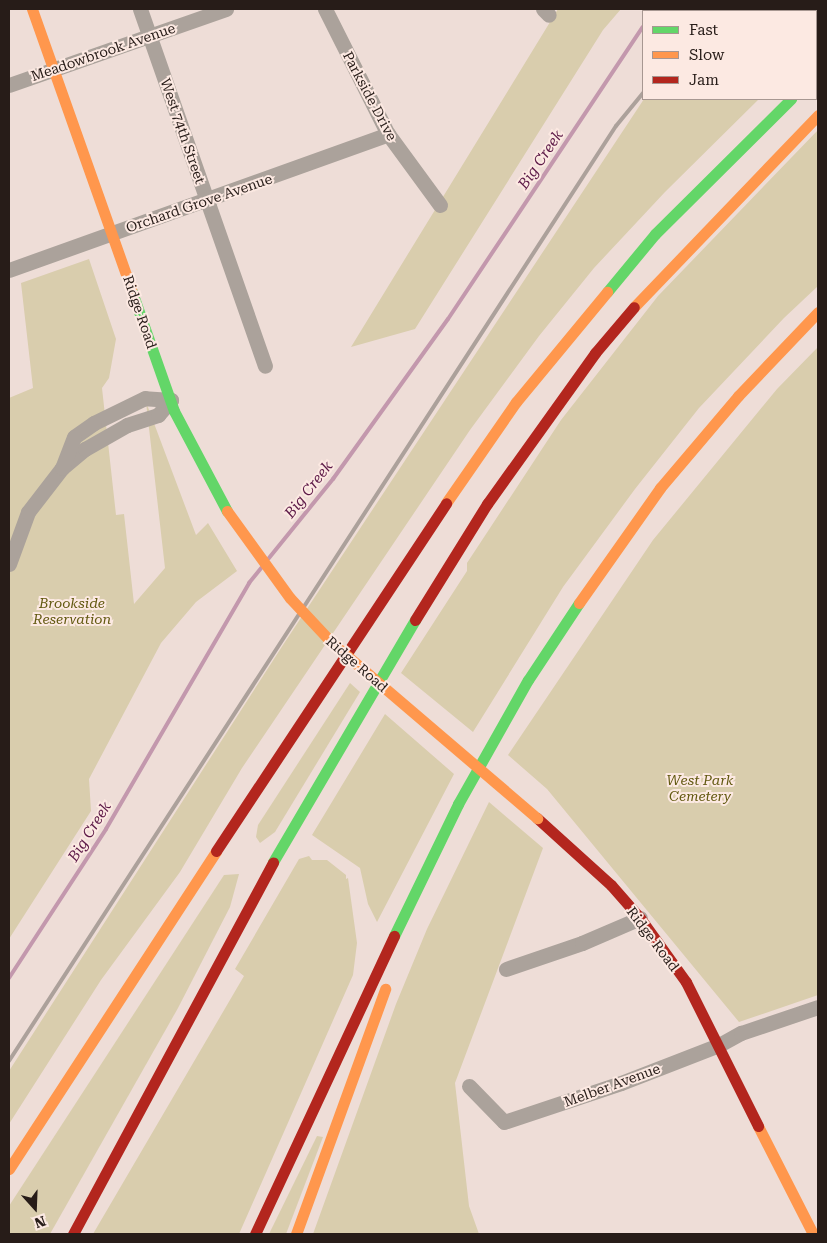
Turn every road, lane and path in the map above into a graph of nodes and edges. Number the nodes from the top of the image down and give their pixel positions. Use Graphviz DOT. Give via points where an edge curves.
graph roads {
  1 [pos="32,9"];
  2 [pos="140,9"];
  3 [pos="226,9"];
  4 [pos="325,9"];
  5 [pos="150,35"];
  6 [pos="54,69"];
  7 [pos="9,85"];
  8 [pos="790,100"];
  9 [pos="818,115"];
  10 [pos="388,134"];
  11 [pos="207,200"];
  12 [pos="440,204"];
  13 [pos="112,233"];
  14 [pos="9,270"];
  15 [pos="818,312"];
  16 [pos="264,366"];
  17 [pos="171,400"];
  18 [pos="9,564"];
  19 [pos="458,804"];
  20 [pos="640,918"];
  21 [pos="506,969"];
  22 [pos="818,1007"];
  23 [pos="719,1045"];
  24 [pos="469,1086"];
  25 [pos="9,1169"];
  26 [pos="74,1234"];
  27 [pos="255,1234"];
  28 [pos="296,1234"];
  29 [pos="813,1234"];
  1 -- 6 [label="main road, Ridge Road"];
  2 -- 5 [label="street, West 74th Street"];
  3 -- 5 [label="street, Meadowbrook Avenue"];
  4 -- 10 [label="street, Parkside Drive"];
  5 -- 6 [label="street, Meadowbrook Avenue"];
  5 -- 11 [label="street, West 74th Street"];
  6 -- 7 [label="street, Meadowbrook Avenue"];
  6 -- 13 [label="main road, Ridge Road"];
  8 -- 25 [label="main road" via="655,234 510,410 422,537"];
  9 -- 26 [label="main road" via="711,221 651,287 595,353 487,504 397,649 253,897"];
  10 -- 11 [label="street, Orchard Grove Avenue"];
  10 -- 12 [label="street, Parkside Drive"];
  11 -- 13 [label="street, Orchard Grove Avenue"];
  11 -- 16 [label="street, West 74th Street"];
  13 -- 14 [label="street, Orchard Grove Avenue"];
  13 -- 17 [label="main road, Ridge Road"];
  15 -- 19 [label="main road" via="738,396 660,488 616,548 528,680"];
  17 -- 18 [label="street" via="158,415 127,425 85,449 62,468 28,512"];
  17 -- 20 [label="main road, Ridge Road, bridge" via="187,440 227,511 290,598 332,642 590,864"];
  19 -- 27 [label="main road" via="356,1014"];
  19 -- 28 [label="main road" via="400,946"];
  20 -- 21 [label="street" via="582,943"];
  20 -- 23 [label="main road, Ridge Road" via="686,982"];
  22 -- 23 [label="street, Melber Avenue" via="741,1033"];
  23 -- 24 [label="street, Melber Avenue" via="621,1084 504,1122"];
  23 -- 29 [label="main road, Ridge Road"];
}
